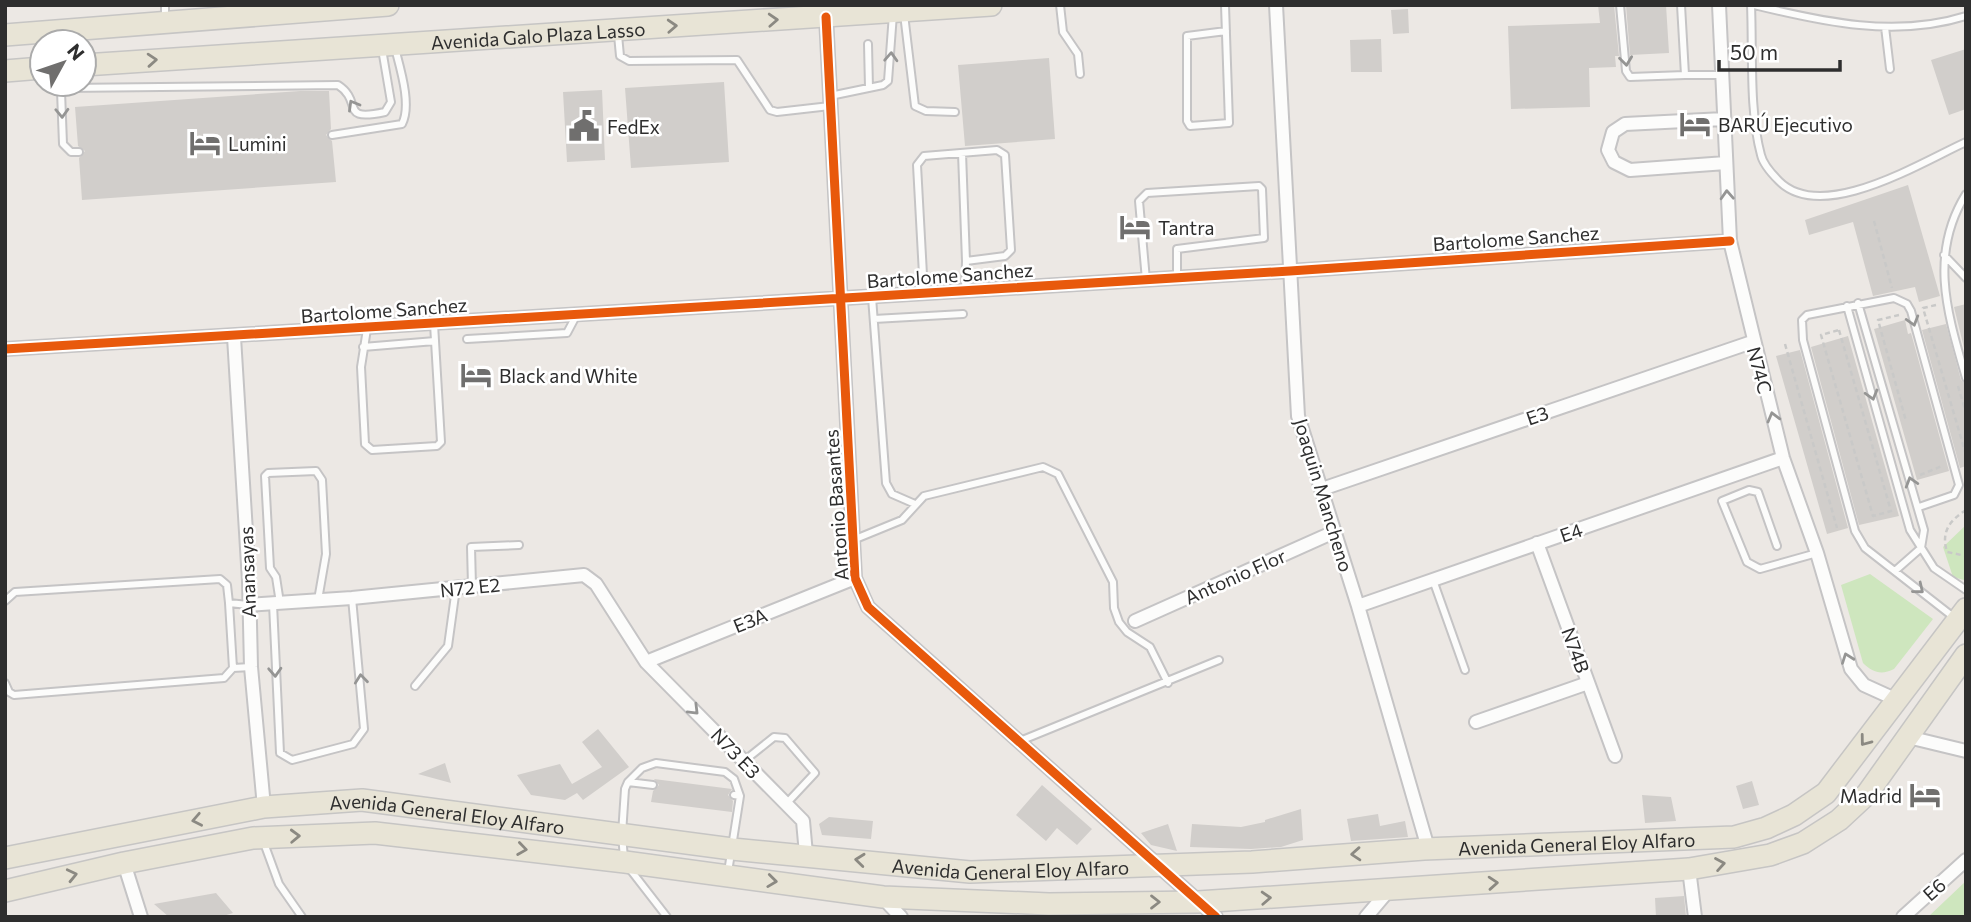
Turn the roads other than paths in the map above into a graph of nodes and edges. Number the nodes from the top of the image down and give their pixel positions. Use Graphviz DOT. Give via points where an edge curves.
graph roads {
  1 [pos="388,5"];
  2 [pos="991,5"];
  3 [pos="1060,5"];
  4 [pos="1225,5"];
  5 [pos="1276,5"];
  6 [pos="1620,5"];
  7 [pos="1681,5"];
  8 [pos="1719,5"];
  9 [pos="1753,5"];
  10 [pos="380,6"];
  11 [pos="899,12"];
  12 [pos="165,14"];
  13 [pos="1966,16"];
  14 [pos="825,18"];
  15 [pos="1885,27"];
  16 [pos="618,30"];
  17 [pos="1226,32"];
  18 [pos="5,35"];
  19 [pos="388,43"];
  20 [pos="868,44"];
  21 [pos="98,64"];
  22 [pos="28,69"];
  23 [pos="1890,69"];
  24 [pos="5,71"];
  25 [pos="1080,74"];
  26 [pos="1685,75"];
  27 [pos="1722,75"];
  28 [pos="869,88"];
  29 [pos="830,101"];
  30 [pos="955,112"];
  31 [pos="1724,119"];
  32 [pos="332,135"];
  33 [pos="1966,142"];
  34 [pos="79,152"];
  35 [pos="962,153"];
  36 [pos="1726,163"];
  37 [pos="1966,194"];
  38 [pos="1730,240"];
  39 [pos="1944,255"];
  40 [pos="966,261"];
  41 [pos="1290,271"];
  42 [pos="1177,278"];
  43 [pos="1966,278"];
  44 [pos="1146,280"];
  45 [pos="965,291"];
  46 [pos="924,294"];
  47 [pos="872,297"];
  48 [pos="841,299"];
  49 [pos="1858,303"];
  50 [pos="1847,306"];
  51 [pos="963,314"];
  52 [pos="576,316"];
  53 [pos="874,319"];
  54 [pos="434,324"];
  55 [pos="367,329"];
  56 [pos="234,337"];
  57 [pos="467,339"];
  58 [pos="435,341"];
  59 [pos="1752,342"];
  60 [pos="363,347"];
  61 [pos="5,349"];
  62 [pos="1966,378"];
  63 [pos="1783,458"];
  64 [pos="1322,489"];
  65 [pos="915,504"];
  66 [pos="1919,508"];
  67 [pos="1334,532"];
  68 [pos="853,540"];
  69 [pos="1537,543"];
  70 [pos="519,545"];
  71 [pos="1777,546"];
  72 [pos="1921,548"];
  73 [pos="1817,553"];
  74 [pos="1896,570"];
  75 [pos="855,578"];
  76 [pos="1433,580"];
  77 [pos="472,586"];
  78 [pos="456,588"];
  79 [pos="1966,590"];
  80 [pos="352,598"];
  81 [pos="317,600"];
  82 [pos="5,601"];
  83 [pos="229,603"];
  84 [pos="277,603"];
  85 [pos="248,605"];
  86 [pos="1358,606"];
  87 [pos="1963,618"];
  88 [pos="1135,621"];
  89 [pos="1966,655"];
  90 [pos="1219,660"];
  91 [pos="646,662"];
  92 [pos="251,667"];
  93 [pos="233,668"];
  94 [pos="1465,670"];
  95 [pos="5,683"];
  96 [pos="1168,683"];
  97 [pos="1588,684"];
  98 [pos="415,686"];
  99 [pos="1897,700"];
  100 [pos="1476,722"];
  101 [pos="1908,737"];
  102 [pos="1020,741"];
  103 [pos="1966,751"];
  104 [pos="1615,756"];
  105 [pos="744,761"];
  106 [pos="628,782"];
  107 [pos="653,785"];
  108 [pos="786,804"];
  109 [pos="264,807"];
  110 [pos="622,834"];
  111 [pos="262,838"];
  112 [pos="732,849"];
  113 [pos="1428,849"];
  114 [pos="806,854"];
  115 [pos="5,858"];
  116 [pos="1966,860"];
  117 [pos="625,862"];
  118 [pos="124,863"];
  119 [pos="1160,864"];
  120 [pos="1689,869"];
  121 [pos="728,876"];
  122 [pos="5,891"];
  123 [pos="1388,891"];
  124 [pos="883,897"];
  125 [pos="1198,902"];
  126 [pos="141,917"];
  127 [pos="302,917"];
  128 [pos="667,917"];
  129 [pos="901,917"];
  130 [pos="1216,917"];
  131 [pos="1366,917"];
  132 [pos="1695,917"];
  133 [pos="1903,917"];
  1 -- 10 [label="main road"];
  2 -- 11 [label="main road, Avenida Galo Plaza Lasso"];
  3 -- 25 [label="lane" via="1063,32 1078,54"];
  4 -- 17 [label="lane"];
  5 -- 41 [label="street, Joaquin Mancheno"];
  6 -- 26 [label="lane, one-way" via="1628,75"];
  7 -- 26 [label="lane"];
  8 -- 27 [label="street, N74C"];
  9 -- 15 [label="lane" via="1839,24"];
  9 -- 33 [label="lane" via="1761,157 1788,190 1804,197 1839,194"];
  10 -- 12 [label="main road"];
  11 -- 14 [label="main road, Avenida Galo Plaza Lasso"];
  28 -- 11 [label="lane, one-way" via="883,85 890,75"];
  11 -- 30 [label="lane" via="915,106"];
  12 -- 18 [label="main road"];
  13 -- 15 [label="lane"];
  16 -- 14 [label="main road, Avenida Galo Plaza Lasso, one-way"];
  14 -- 29 [label="street, Antonio Basantes"];
  15 -- 23 [label="lane"];
  16 -- 19 [label="main road, Avenida Galo Plaza Lasso"];
  16 -- 29 [label="lane" via="623,59 732,58 742,65 770,110"];
  17 -- 17 [label="lane" via="1187,36 1190,126 1229,123"];
  21 -- 19 [label="main road, Avenida Galo Plaza Lasso, one-way"];
  19 -- 32 [label="lane" via="402,81 402,124"];
  19 -- 34 [label="lane, one-way" via="391,102 384,112 359,116 338,85 72,86 61,91 63,144 71,152"];
  20 -- 28 [label="lane"];
  22 -- 24 [label="main road"];
  26 -- 27 [label="lane"];
  27 -- 31 [label="street, N74C"];
  28 -- 29 [label="lane"];
  29 -- 48 [label="street, Antonio Basantes"];
  31 -- 36 [label="street, N74C"];
  31 -- 36 [label="street" via="1625,124 1613,132 1608,150 1614,162 1630,170"];
  35 -- 40 [label="lane"];
  35 -- 40 [label="lane" via="997,150 1005,155 1011,250 1004,256"];
  35 -- 46 [label="lane" via="924,156 917,165"];
  38 -- 36 [label="street, N74C, one-way"];
  37 -- 39 [label="lane" via="1956,209"];
  38 -- 41 [label="street, Bartolome Sanchez"];
  38 -- 59 [label="street, N74C"];
  39 -- 43 [label="lane"];
  39 -- 62 [label="lane" via="1944,301"];
  40 -- 45 [label="lane"];
  41 -- 42 [label="street, Bartolome Sanchez"];
  41 -- 64 [label="street, Joaquin Mancheno" via="1298,416"];
  42 -- 44 [label="street, Bartolome Sanchez"];
  42 -- 44 [label="lane" via="1177,249 1264,238 1262,189 1147,193 1139,201"];
  44 -- 45 [label="street, Bartolome Sanchez"];
  45 -- 46 [label="street, Bartolome Sanchez"];
  46 -- 47 [label="street, Bartolome Sanchez"];
  47 -- 48 [label="street, Bartolome Sanchez"];
  47 -- 53 [label="lane"];
  48 -- 52 [label="street, Bartolome Sanchez"];
  48 -- 68 [label="street, Antonio Basantes"];
  49 -- 50 [label="lane"];
  66 -- 49 [label="lane, one-way"];
  49 -- 66 [label="lane, one-way" via="1894,298 1911,311 1959,485 1954,495"];
  50 -- 72 [label="lane, one-way" via="1910,530"];
  50 -- 74 [label="lane" via="1807,315 1802,320 1803,340 1855,531 1865,548"];
  51 -- 53 [label="lane"];
  52 -- 54 [label="street, Bartolome Sanchez"];
  52 -- 57 [label="lane" via="567,333"];
  53 -- 65 [label="lane" via="886,483 892,494"];
  54 -- 55 [label="street, Bartolome Sanchez"];
  54 -- 58 [label="lane"];
  55 -- 56 [label="street, Bartolome Sanchez"];
  55 -- 60 [label="lane"];
  56 -- 61 [label="street, Bartolome Sanchez"];
  56 -- 85 [label="street, Anansayas"];
  58 -- 60 [label="lane"];
  58 -- 60 [label="lane" via="441,442 437,446 368,447"];
  63 -- 59 [label="street, N74C, one-way"];
  59 -- 64 [label="street, E3"];
  63 -- 69 [label="street, E4"];
  63 -- 73 [label="street, N74C"];
  64 -- 67 [label="street, Joaquin Mancheno"];
  65 -- 68 [label="lane" via="902,520"];
  65 -- 96 [label="lane" via="924,496 1051,468 1110,575 1119,622 1150,647"];
  66 -- 72 [label="lane" via="1924,530"];
  67 -- 86 [label="street, Joaquin Mancheno"];
  67 -- 88 [label="street, Antonio Flor"];
  68 -- 75 [label="street, Antonio Basantes"];
  69 -- 76 [label="street, E4"];
  69 -- 97 [label="street, N74B"];
  70 -- 77 [label="lane" via="471,547"];
  71 -- 73 [label="lane" via="1758,492 1749,490 1722,501 1747,562 1753,566 1760,569"];
  72 -- 74 [label="lane"];
  72 -- 79 [label="lane" via="1934,568"];
  99 -- 73 [label="street, N74C, one-way" via="1864,685 1851,669"];
  74 -- 87 [label="lane, one-way"];
  75 -- 91 [label="street, E3A"];
  75 -- 102 [label="street, Antonio Basantes" via="868,607"];
  76 -- 86 [label="street, E4"];
  76 -- 94 [label="lane"];
  77 -- 78 [label="street, N72 E2"];
  77 -- 91 [label="street, N72 E2" via="584,575 596,584"];
  78 -- 80 [label="street, N72 E2"];
  78 -- 98 [label="lane" via="448,646"];
  80 -- 81 [label="street, N72 E2"];
  84 -- 80 [label="lane, one-way" via="280,753 292,760 353,744 364,729"];
  81 -- 84 [label="street, N72 E2"];
  81 -- 84 [label="lane" via="326,554 322,480 316,471 268,474 270,568 276,578"];
  82 -- 83 [label="lane" via="15,592 220,579 227,585"];
  83 -- 85 [label="lane"];
  83 -- 93 [label="lane"];
  84 -- 85 [label="street, N72 E2"];
  85 -- 92 [label="street, Anansayas"];
  86 -- 113 [label="street, Joaquin Mancheno"];
  87 -- 99 [label="main road, Avenida General Eloy Alfaro"];
  89 -- 101 [label="main road, Avenida General Eloy Alfaro"];
  90 -- 96 [label="lane"];
  91 -- 105 [label="street, N73 E3, one-way"];
  92 -- 93 [label="lane"];
  92 -- 109 [label="street, Anansayas"];
  93 -- 95 [label="lane" via="224,678 14,695"];
  96 -- 102 [label="lane"];
  97 -- 100 [label="street"];
  97 -- 104 [label="street, N74B"];
  99 -- 113 [label="main road, Avenida General Eloy Alfaro, one-way" via="1826,793 1766,828 1734,837"];
  101 -- 103 [label="street"];
  120 -- 101 [label="main road, Avenida General Eloy Alfaro, one-way" via="1770,855 1826,830 1867,793"];
  102 -- 119 [label="street, Antonio Basantes"];
  105 -- 108 [label="street, N73 E3"];
  105 -- 108 [label="lane" via="774,737 785,737 815,773"];
  106 -- 107 [label="lane"];
  106 -- 110 [label="lane"];
  106 -- 112 [label="lane" via="642,768 656,763 725,772 734,779 737,796"];
  108 -- 114 [label="street, N73 E3" via="803,821"];
  109 -- 110 [label="main road, Avenida General Eloy Alfaro" via="362,800"];
  109 -- 115 [label="main road, Avenida General Eloy Alfaro, one-way"];
  110 -- 112 [label="main road, Avenida General Eloy Alfaro"];
  110 -- 117 [label="lane"];
  111 -- 117 [label="main road, Avenida General Eloy Alfaro, one-way" via="375,833"];
  111 -- 118 [label="main road, Avenida General Eloy Alfaro"];
  111 -- 127 [label="lane" via="271,869"];
  112 -- 114 [label="main road, Avenida General Eloy Alfaro"];
  112 -- 121 [label="lane"];
  113 -- 119 [label="main road, Avenida General Eloy Alfaro, one-way"];
  119 -- 114 [label="main road, Avenida General Eloy Alfaro, one-way" via="970,872"];
  116 -- 133 [label="street, E6"];
  117 -- 121 [label="main road, Avenida General Eloy Alfaro"];
  117 -- 128 [label="lane"];
  122 -- 118 [label="main road, Avenida General Eloy Alfaro, one-way"];
  118 -- 126 [label="street"];
  119 -- 125 [label="street, Antonio Basantes"];
  123 -- 120 [label="main road, Avenida General Eloy Alfaro, one-way"];
  120 -- 132 [label="street"];
  121 -- 124 [label="main road, Avenida General Eloy Alfaro, one-way"];
  125 -- 123 [label="main road, Avenida General Eloy Alfaro, one-way"];
  123 -- 131 [label="street"];
  124 -- 125 [label="main road, Avenida General Eloy Alfaro, one-way" via="1049,908"];
  124 -- 129 [label="street"];
  125 -- 130 [label="street, Antonio Basantes"];
}
